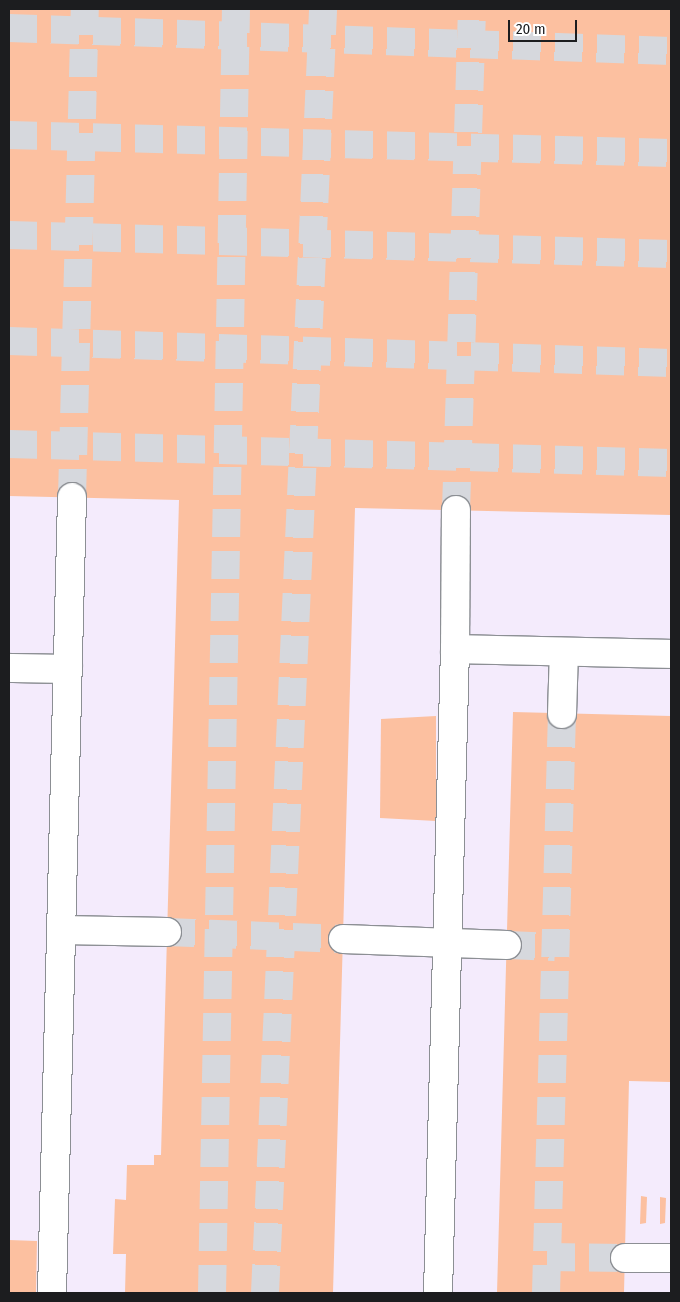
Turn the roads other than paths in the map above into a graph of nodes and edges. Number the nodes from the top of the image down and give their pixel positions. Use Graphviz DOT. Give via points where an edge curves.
graph roads {
  1 [pos="72,497"];
  2 [pos="456,510"];
  3 [pos="455,649"];
  4 [pos="564,652"];
  5 [pos="671,654"];
  6 [pos="9,668"];
  7 [pos="68,669"];
  8 [pos="562,714"];
  9 [pos="62,930"];
  10 [pos="168,932"];
  11 [pos="343,939"];
  12 [pos="447,943"];
  13 [pos="507,945"];
  14 [pos="625,1258"];
  15 [pos="671,1258"];
  16 [pos="52,1293"];
  17 [pos="438,1293"];
  1 -- 7 [label="lane"];
  2 -- 3 [label="lane"];
  3 -- 4 [label="lane"];
  3 -- 12 [label="lane"];
  4 -- 5 [label="lane"];
  4 -- 8 [label="lane"];
  6 -- 7 [label="lane"];
  7 -- 9 [label="lane"];
  9 -- 10 [label="lane"];
  9 -- 16 [label="lane"];
  11 -- 12 [label="lane"];
  12 -- 13 [label="lane"];
  12 -- 17 [label="lane"];
  14 -- 15 [label="lane"];
}
